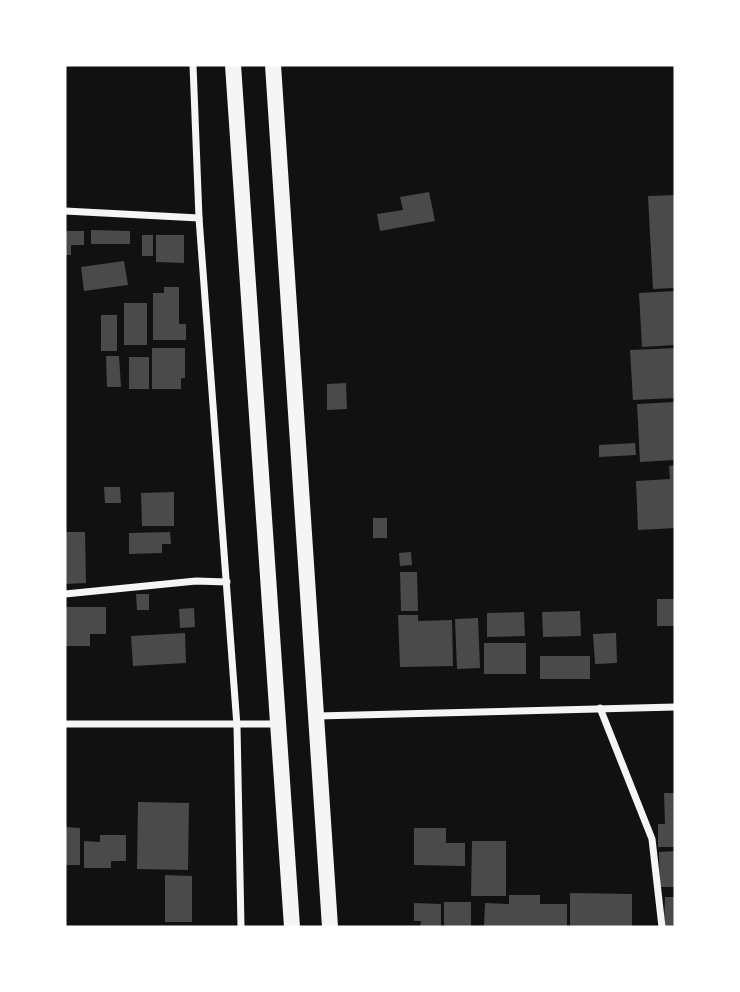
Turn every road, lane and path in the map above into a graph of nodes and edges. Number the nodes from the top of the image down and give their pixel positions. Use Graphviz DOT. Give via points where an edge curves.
graph roads {
  1 [pos="193,65"];
  2 [pos="233,65"];
  3 [pos="273,65"];
  4 [pos="65,211"];
  5 [pos="199,218"];
  6 [pos="227,582"];
  7 [pos="65,594"];
  8 [pos="675,707"];
  9 [pos="600,708"];
  10 [pos="317,716"];
  11 [pos="65,724"];
  12 [pos="279,724"];
  13 [pos="237,726"];
  14 [pos="241,927"];
  15 [pos="292,927"];
  16 [pos="330,927"];
  17 [pos="662,927"];
  1 -- 5 [label="street"];
  2 -- 12 [label="main road"];
  3 -- 10 [label="main road"];
  4 -- 5 [label="street"];
  5 -- 6 [label="street"];
  6 -- 7 [label="street"];
  6 -- 13 [label="street"];
  8 -- 9 [label="street"];
  9 -- 10 [label="street"];
  9 -- 17 [label="street" via="652,839"];
  10 -- 16 [label="main road"];
  11 -- 13 [label="street"];
  12 -- 13 [label="street"];
  12 -- 15 [label="main road"];
  13 -- 14 [label="street"];
}
